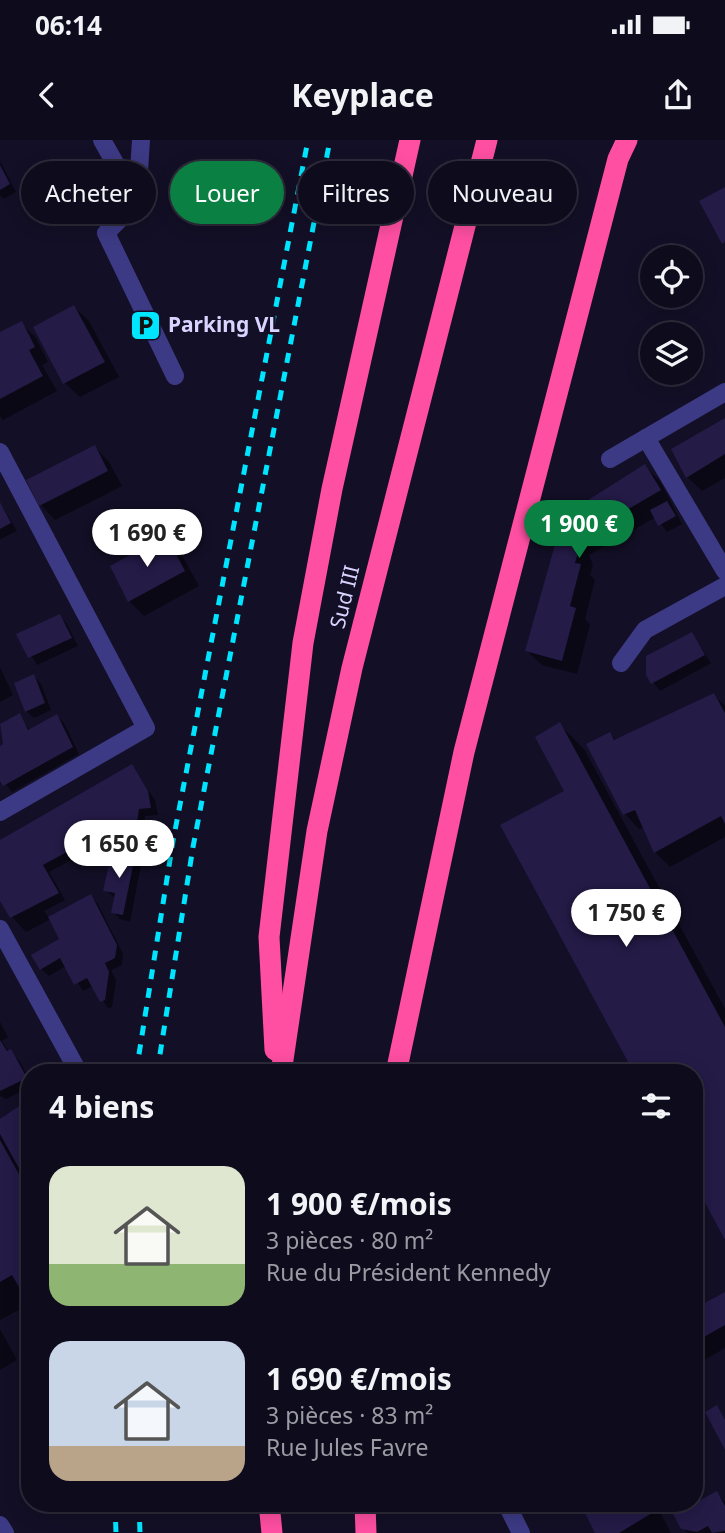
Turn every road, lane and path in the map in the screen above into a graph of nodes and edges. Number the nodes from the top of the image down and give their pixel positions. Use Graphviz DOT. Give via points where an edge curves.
graph roads {
  1 [pos="102,140"];
  2 [pos="141,140"];
  3 [pos="410,140"];
  4 [pos="487,140"];
  5 [pos="627,140"];
  6 [pos="114,161"];
  7 [pos="140,161"];
  8 [pos="115,224"];
  9 [pos="176,376"];
  10 [pos="725,392"];
  11 [pos="646,439"];
  12 [pos="0,452"];
  13 [pos="610,459"];
  14 [pos="725,571"];
  15 [pos="725,586"];
  16 [pos="621,663"];
  17 [pos="0,812"];
  18 [pos="0,929"];
  19 [pos="74,1064"];
  20 [pos="278,1064"];
  21 [pos="280,1064"];
  22 [pos="398,1064"];
  23 [pos="270,1512"];
  24 [pos="365,1512"];
  25 [pos="510,1512"];
  26 [pos="0,1525"];
  27 [pos="5,1533"];
  28 [pos="272,1533"];
  29 [pos="366,1533"];
  30 [pos="521,1533"];
  1 -- 6 [label="street"];
  2 -- 7 [label="street"];
  3 -- 20 [label="highway" via="332,489 303,643 269,937"];
  4 -- 21 [label="highway, Sud III" via="352,668 317,831"];
  5 -- 22 [label="highway" via="618,159 545,431 467,739"];
  8 -- 9 [label="street" via="106,233"];
  10 -- 11 [label="street"];
  11 -- 13 [label="street"];
  11 -- 14 [label="street"];
  12 -- 17 [label="street" via="146,728"];
  15 -- 16 [label="street" via="645,630"];
  18 -- 19 [label="street"];
  23 -- 28 [label="highway"];
  24 -- 29 [label="highway"];
  25 -- 30 [label="street"];
  26 -- 27 [label="street"];
}
